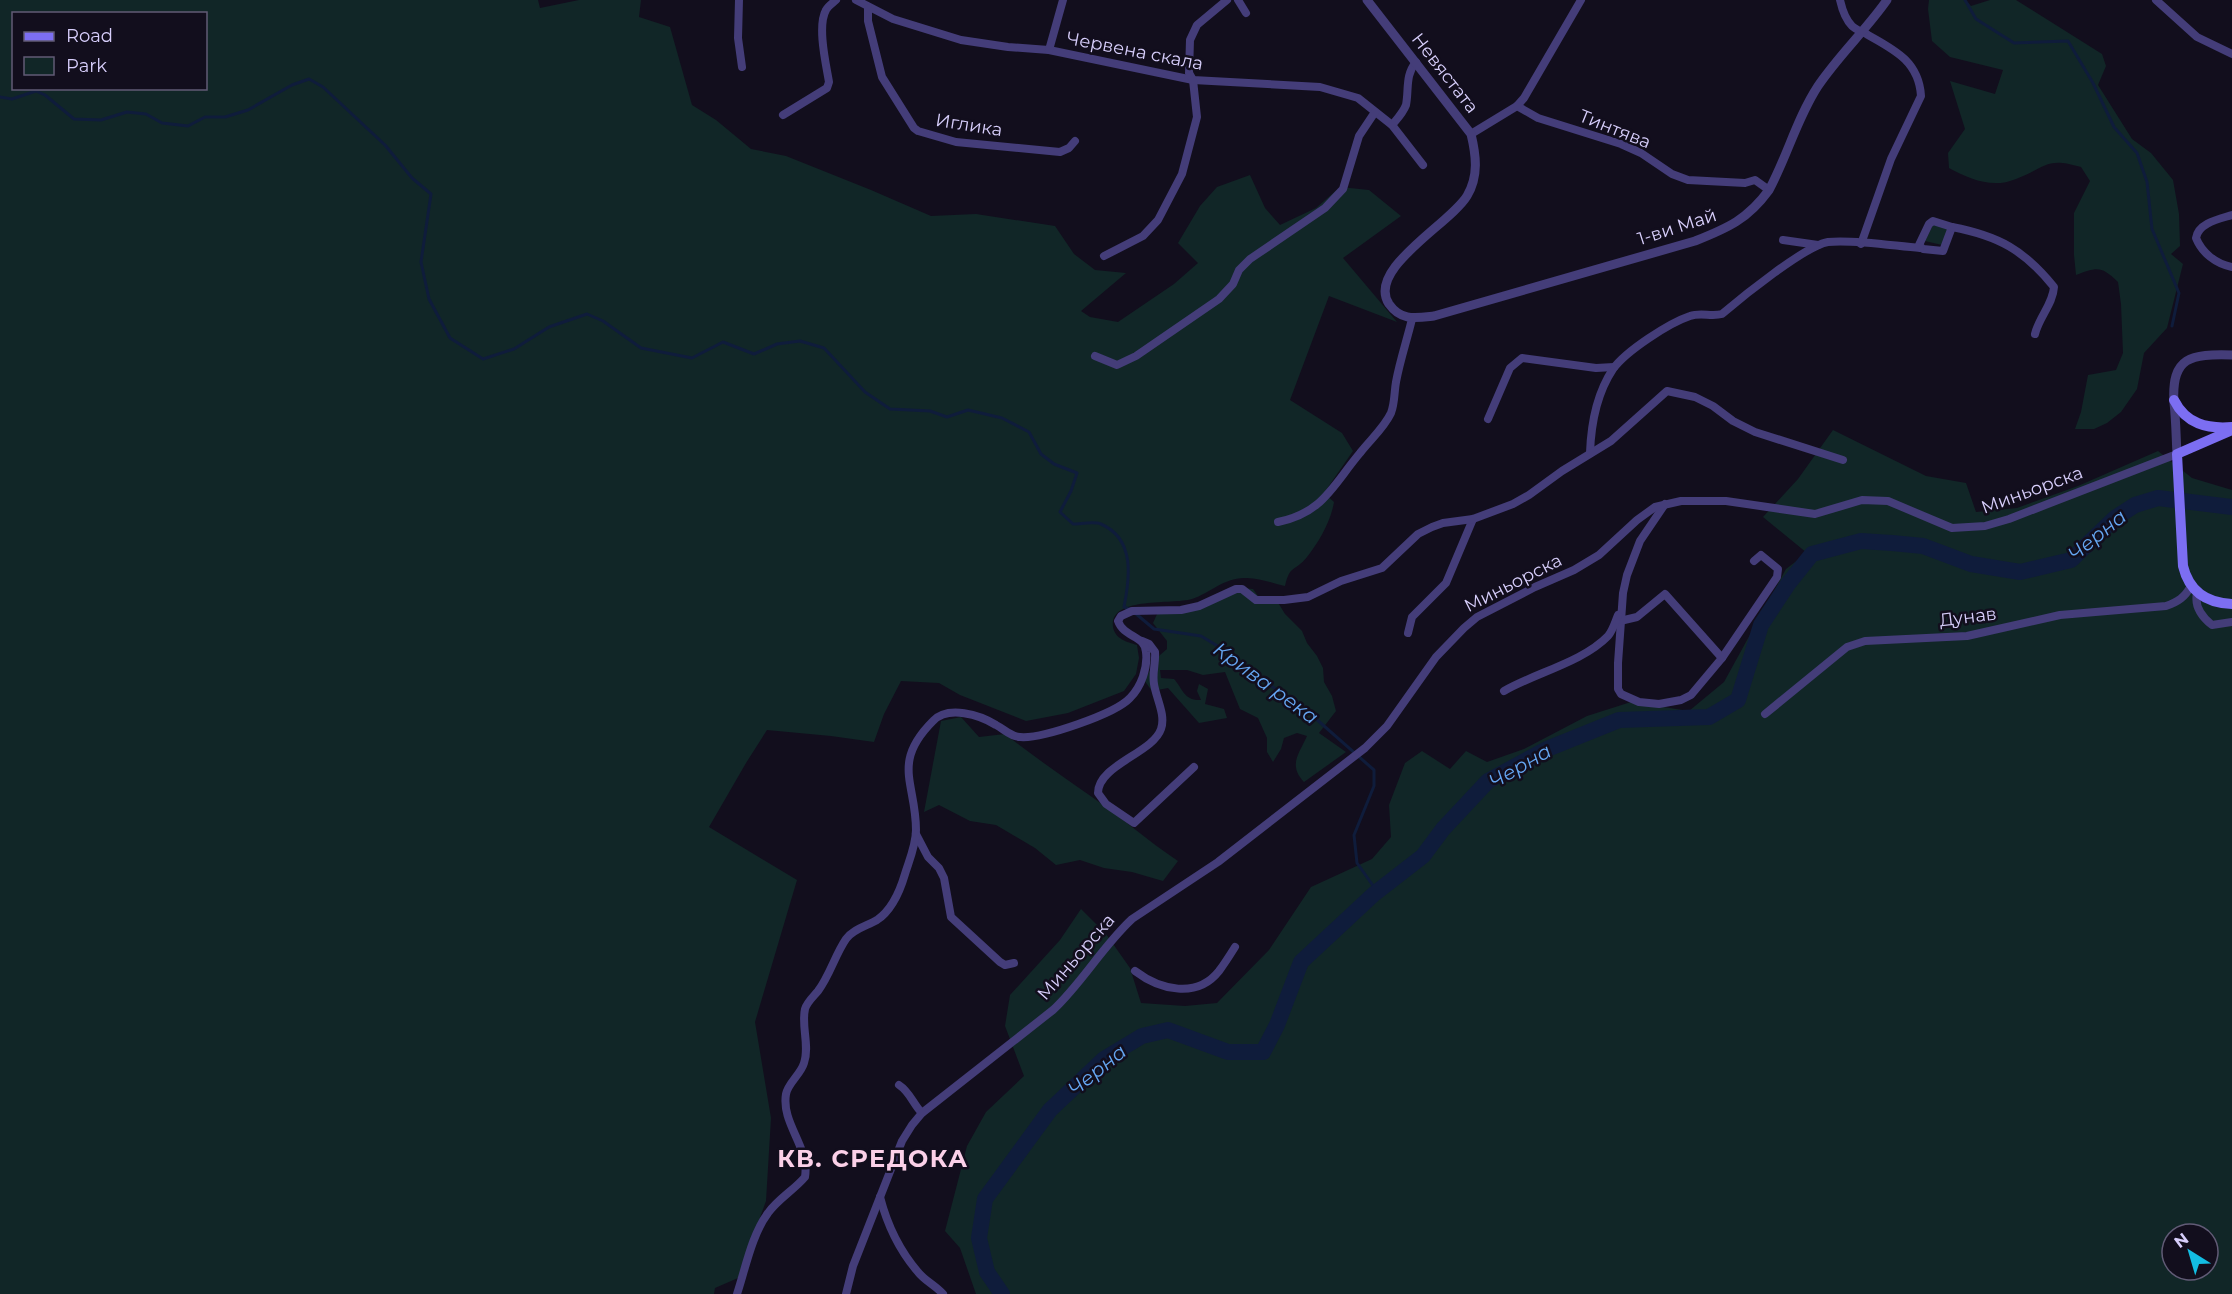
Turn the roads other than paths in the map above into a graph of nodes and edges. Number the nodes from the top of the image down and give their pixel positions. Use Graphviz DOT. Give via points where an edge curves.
graph roads {
  1 [pos="739,0"];
  2 [pos="836,0"];
  3 [pos="856,0"];
  4 [pos="1062,0"];
  5 [pos="1227,0"];
  6 [pos="1238,0"];
  7 [pos="1367,0"];
  8 [pos="1581,0"];
  9 [pos="1840,0"];
  10 [pos="1887,0"];
  11 [pos="2156,0"];
  12 [pos="868,8"];
  13 [pos="1246,13"];
  14 [pos="1864,32"];
  15 [pos="1049,50"];
  16 [pos="2232,54"];
  17 [pos="1416,62"];
  18 [pos="742,67"];
  19 [pos="1193,80"];
  20 [pos="1517,106"];
  21 [pos="1375,112"];
  22 [pos="783,115"];
  23 [pos="1392,125"];
  24 [pos="1471,134"];
  25 [pos="1075,141"];
  26 [pos="1423,165"];
  27 [pos="1769,190"];
  28 [pos="2232,215"];
  29 [pos="1952,227"];
  30 [pos="1783,240"];
  31 [pos="1861,243"];
  32 [pos="1818,245"];
  33 [pos="1920,248"];
  34 [pos="1104,256"];
  35 [pos="2232,267"];
  36 [pos="1412,319"];
  37 [pos="2035,334"];
  38 [pos="2232,355"];
  39 [pos="1095,356"];
  40 [pos="1614,367"];
  41 [pos="2174,400"];
  42 [pos="1488,419"];
  43 [pos="2232,428"];
  44 [pos="1590,453"];
  45 [pos="2177,454"];
  46 [pos="1843,460"];
  47 [pos="1665,504"];
  48 [pos="1473,519"];
  49 [pos="1278,522"];
  50 [pos="1754,561"];
  51 [pos="2194,590"];
  52 [pos="2232,604"];
  53 [pos="1622,608"];
  54 [pos="1620,621"];
  55 [pos="2232,622"];
  56 [pos="1408,633"];
  57 [pos="1141,641"];
  58 [pos="1722,658"];
  59 [pos="1504,691"];
  60 [pos="1765,714"];
  61 [pos="1194,767"];
  62 [pos="916,833"];
  63 [pos="1235,947"];
  64 [pos="1014,963"];
  65 [pos="1135,971"];
  66 [pos="898,1084"];
  67 [pos="922,1113"];
  68 [pos="880,1197"];
  69 [pos="738,1294"];
  70 [pos="846,1294"];
  71 [pos="943,1294"];
  1 -- 18 [label="street"];
  2 -- 22 [label="street" via="823,18 827,88"];
  3 -- 12 [label="street, Червена скала"];
  4 -- 15 [label="street"];
  5 -- 19 [label="street" via="1197,25 1190,40 1189,73"];
  6 -- 13 [label="street"];
  7 -- 17 [label="street, Невястата"];
  8 -- 20 [label="street"];
  9 -- 14 [label="street" via="1853,28"];
  10 -- 14 [label="street, 1-ви Май"];
  11 -- 16 [label="street" via="2197,37"];
  12 -- 15 [label="street, Червена скала" via="961,40"];
  12 -- 25 [label="street, Иглика" via="882,77 907,120 918,131 956,142 1060,152"];
  14 -- 27 [label="street, 1-ви Май" via="1817,88"];
  14 -- 31 [label="street" via="1905,60 1918,77 1921,96 1891,159"];
  15 -- 19 [label="street, Червена скала"];
  17 -- 23 [label="street" via="1408,75 1406,104"];
  17 -- 24 [label="street, Невястата"];
  19 -- 21 [label="street, Червена скала" via="1320,87 1358,98"];
  19 -- 34 [label="street" via="1197,117 1182,174 1158,220 1143,236"];
  20 -- 24 [label="street"];
  20 -- 27 [label="street, Тинтява" via="1538,118 1621,144 1679,177 1694,181 1755,180"];
  21 -- 23 [label="street, Червена скала"];
  21 -- 39 [label="street" via="1359,136 1343,189 1325,208 1250,259 1219,299 1136,356 1117,365"];
  23 -- 26 [label="street, Червена скала"];
  24 -- 36 [label="street, Невястата" via="1476,157 1467,196 1453,214 1406,254 1384,285 1384,295 1395,311"];
  27 -- 36 [label="street, 1-ви Май" via="1743,219 1706,237 1434,316"];
  28 -- 35 [label="street" via="2201,228 2196,238 2208,255"];
  29 -- 33 [label="street" via="1943,251"];
  29 -- 33 [label="street" via="1930,222"];
  29 -- 37 [label="street" via="1985,234 2010,245 2052,284 2052,300"];
  30 -- 32 [label="street"];
  31 -- 32 [label="street"];
  31 -- 33 [label="street"];
  32 -- 40 [label="street" via="1722,314 1704,313 1678,320"];
  36 -- 49 [label="street" via="1395,384 1395,401 1385,424 1326,497 1292,519"];
  38 -- 41 [label="street" via="2206,355 2183,364 2174,377"];
  40 -- 42 [label="street" via="1522,358 1510,368"];
  40 -- 44 [label="street" via="1593,418"];
  41 -- 43 [label="main road" via="2191,421"];
  41 -- 45 [label="street"];
  43 -- 45 [label="main road"];
  44 -- 46 [label="street" via="1617,436 1667,391 1695,397 1755,432"];
  44 -- 48 [label="street" via="1514,504"];
  45 -- 47 [label="street, Миньорска" via="2009,519 1966,528 1952,528 1888,501 1862,500 1815,514 1726,501"];
  45 -- 51 [label="main road" via="2183,566"];
  47 -- 53 [label="street" via="1640,541 1627,575"];
  47 -- 67 [label="street, Миньорска" via="1647,513 1599,555 1477,617 1436,657 1387,726 1365,748 1218,862 1132,919 1053,1010"];
  48 -- 56 [label="street" via="1446,583 1412,617"];
  48 -- 57 [label="street" via="1432,527 1418,534 1383,568 1341,581 1308,597 1256,600 1236,589 1199,606 1131,610 1118,621 1123,631"];
  50 -- 58 [label="street" via="1761,555 1778,570 1777,577"];
  51 -- 52 [label="main road" via="2216,602"];
  51 -- 55 [label="street" via="2203,618 2212,625"];
  51 -- 60 [label="street, Дунав" via="2166,606 2060,615 1967,636 1865,641 1847,647"];
  53 -- 54 [label="street"];
  53 -- 59 [label="street" via="1603,640 1560,667"];
  54 -- 58 [label="street" via="1637,617 1665,594"];
  54 -- 58 [label="street" via="1618,689 1639,702 1659,704 1691,695"];
  57 -- 61 [label="street" via="1155,651 1153,676 1162,727 1155,738 1103,779 1098,793 1106,804 1134,823"];
  57 -- 62 [label="street" via="1146,651 1145,666 1137,690 1129,700 1082,722 1046,734 1019,737 976,716 939,715 909,757 907,773"];
  62 -- 64 [label="street" via="944,878 951,917 1000,962"];
  62 -- 69 [label="street" via="904,876 889,909 847,938 805,1009 805,1060 786,1092 787,1110 806,1160 805,1177 762,1222"];
  63 -- 65 [label="street" via="1219,972 1189,989 1158,983"];
  66 -- 67 [label="street"];
  67 -- 68 [label="street, Миньорска" via="902,1141"];
  68 -- 70 [label="street, Миньорска"];
  68 -- 71 [label="street" via="886,1220 904,1252 918,1272"];
}
